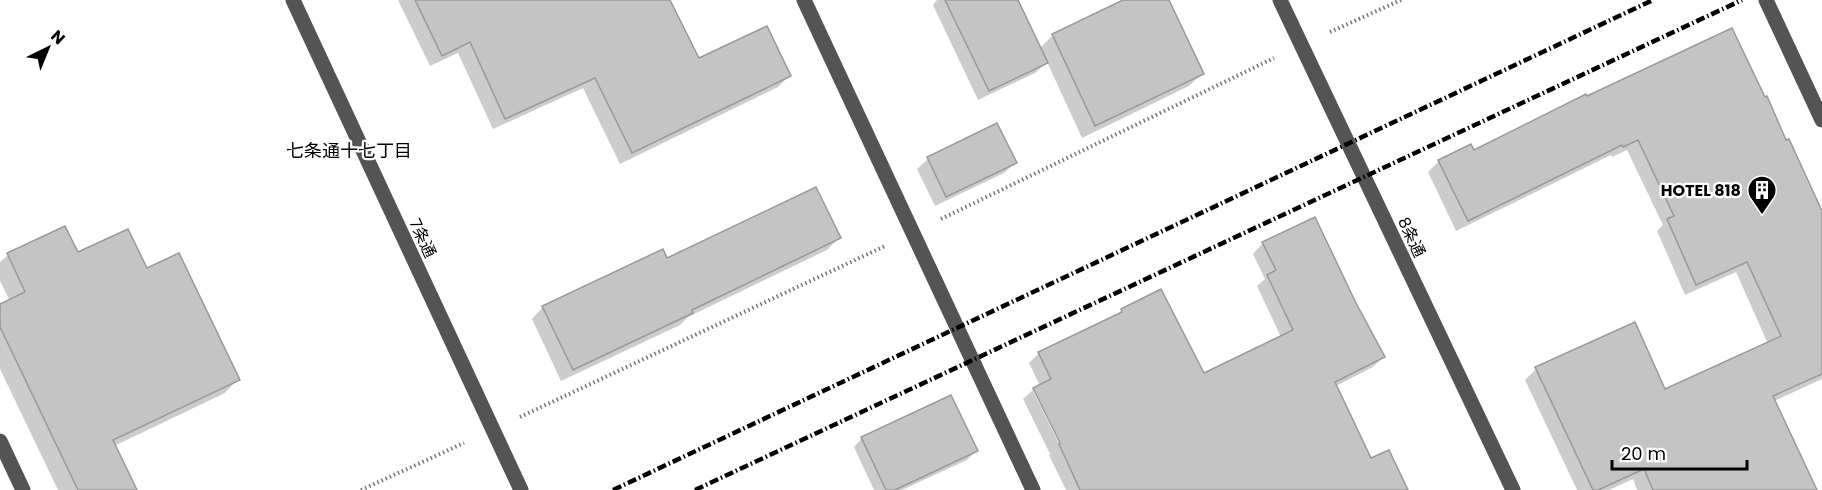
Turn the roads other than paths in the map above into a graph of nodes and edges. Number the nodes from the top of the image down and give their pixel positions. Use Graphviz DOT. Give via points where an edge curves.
graph roads {
  1 [pos="293,0"];
  2 [pos="804,0"];
  3 [pos="1280,0"];
  4 [pos="1766,0"];
  5 [pos="1822,120"];
  6 [pos="0,441"];
  7 [pos="23,490"];
  8 [pos="520,490"];
  9 [pos="1033,490"];
  10 [pos="1513,490"];
  1 -- 8 [label="street, 7条通"];
  2 -- 9 [label="street"];
  3 -- 10 [label="street, 8条通"];
  4 -- 5 [label="street"];
  6 -- 7 [label="street"];
}
